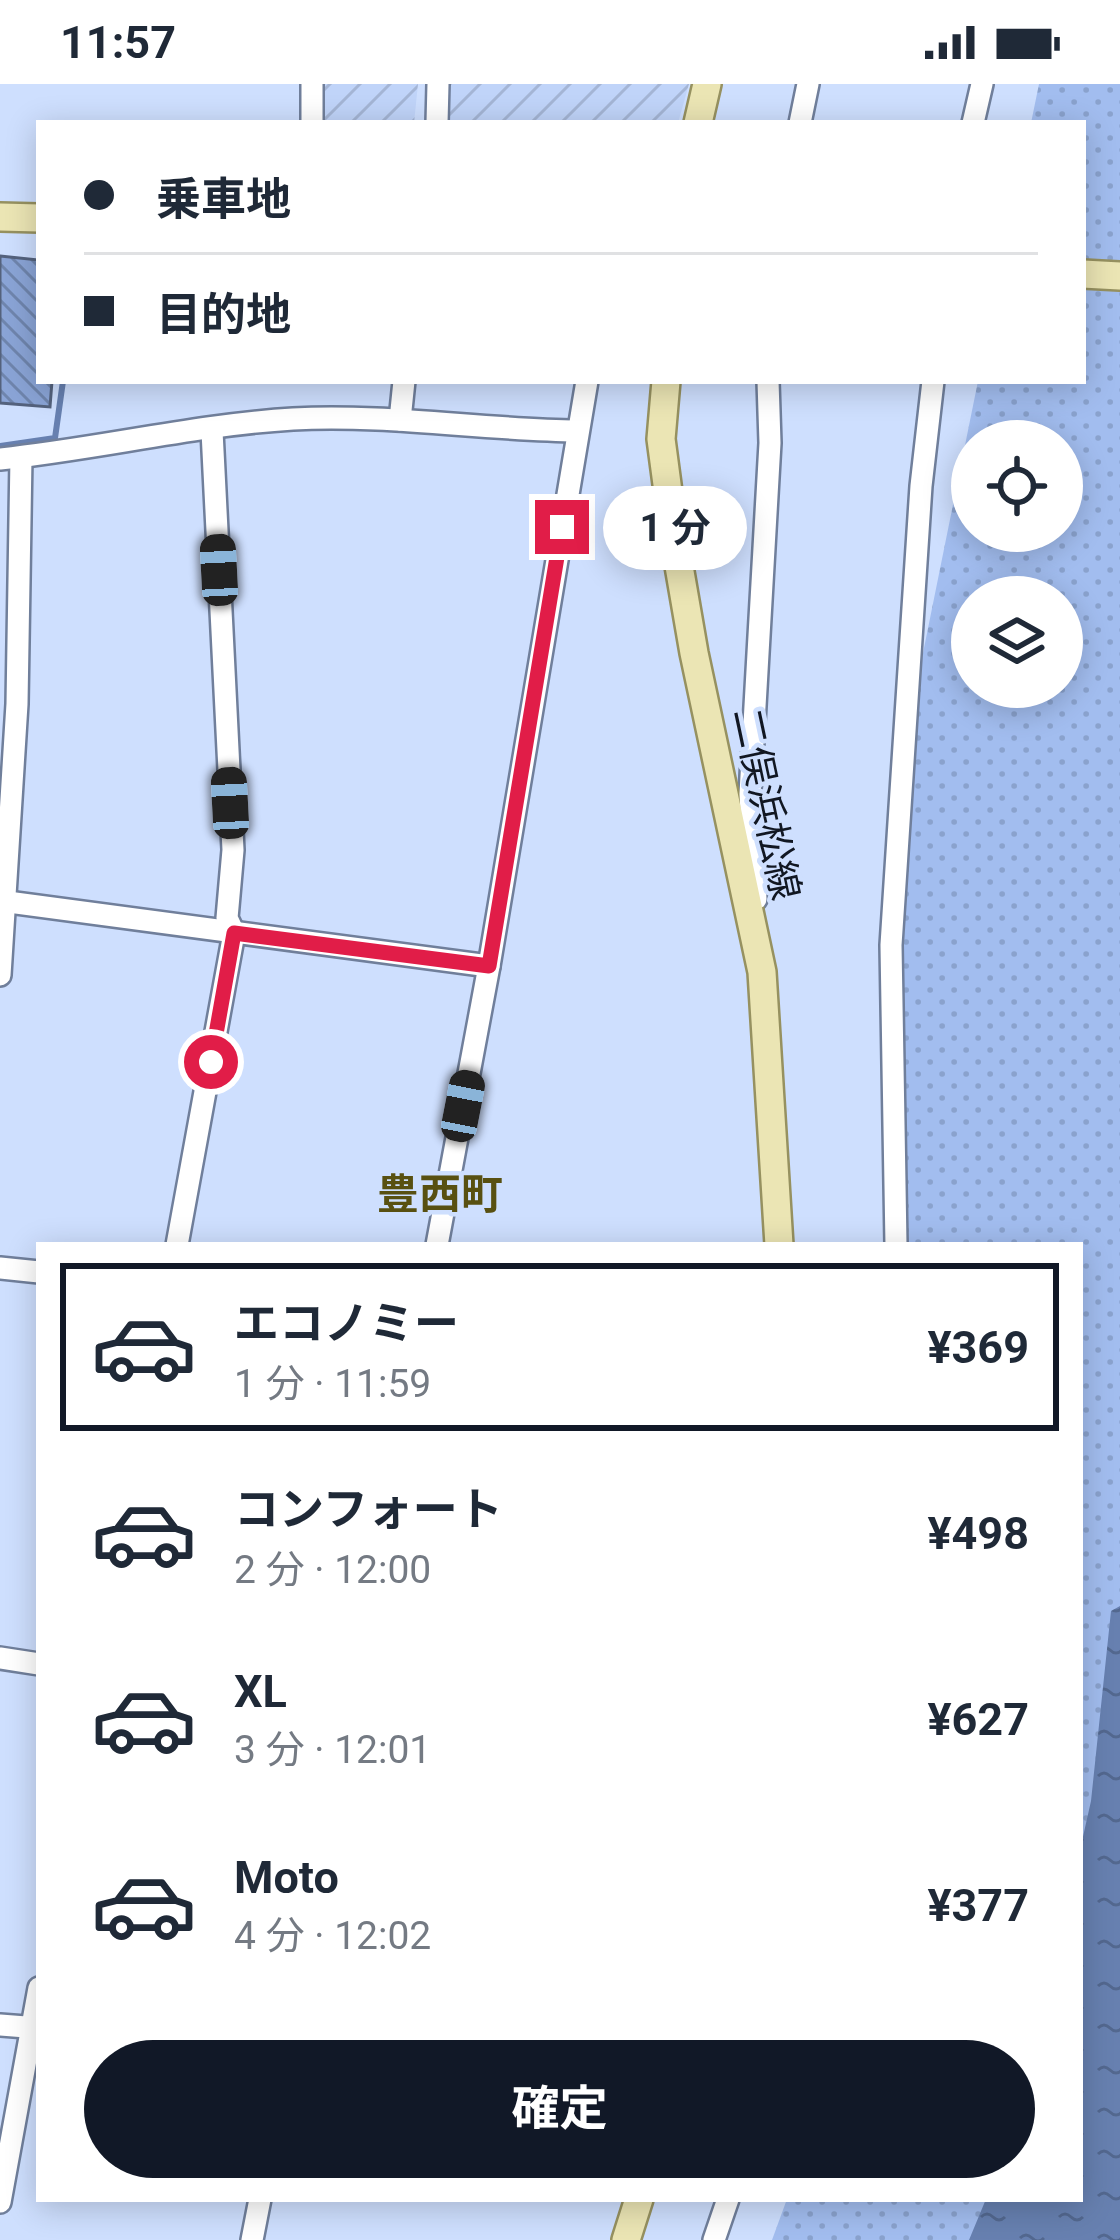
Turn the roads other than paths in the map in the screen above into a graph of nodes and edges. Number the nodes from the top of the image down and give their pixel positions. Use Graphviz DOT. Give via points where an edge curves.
graph roads {
  1 [pos="312,84"];
  2 [pos="438,84"];
  3 [pos="706,84"];
  4 [pos="808,84"];
  5 [pos="982,84"];
  6 [pos="312,120"];
  7 [pos="436,120"];
  8 [pos="699,120"];
  9 [pos="801,120"];
  10 [pos="974,120"];
  11 [pos="0,217"];
  12 [pos="36,218"];
  13 [pos="1086,274"];
  14 [pos="1120,276"];
  15 [pos="404,384"];
  16 [pos="586,384"];
  17 [pos="666,384"];
  18 [pos="768,384"];
  19 [pos="933,384"];
  20 [pos="400,420"];
  21 [pos="212,430"];
  22 [pos="578,431"];
  23 [pos="10,458"];
  24 [pos="2,901"];
  25 [pos="234,933"];
  26 [pos="489,966"];
  27 [pos="762,972"];
  28 [pos="0,975"];
  29 [pos="178,1242"];
  30 [pos="438,1242"];
  31 [pos="779,1242"];
  32 [pos="896,1242"];
  33 [pos="0,1268"];
  34 [pos="36,1272"];
  35 [pos="0,1658"];
  36 [pos="36,1664"];
  37 [pos="0,2025"];
  38 [pos="35,2027"];
  39 [pos="0,2202"];
  40 [pos="259,2202"];
  41 [pos="637,2202"];
  42 [pos="727,2202"];
  43 [pos="252,2240"];
  44 [pos="626,2240"];
  45 [pos="714,2240"];
  1 -- 6 [label="street"];
  2 -- 7 [label="street"];
  3 -- 8 [label="main road"];
  4 -- 9 [label="street"];
  5 -- 10 [label="street"];
  11 -- 12 [label="main road"];
  13 -- 14 [label="main road"];
  15 -- 20 [label="street"];
  16 -- 22 [label="street"];
  17 -- 27 [label="main road, 二俣浜松線" via="661,439 674,537"];
  18 -- 27 [label="street" via="750,794"];
  19 -- 32 [label="street" via="891,945"];
  20 -- 21 [label="street" via="291,419"];
  20 -- 22 [label="street"];
  21 -- 23 [label="street"];
  21 -- 25 [label="street" via="232,850 227,919"];
  22 -- 26 [label="street"];
  23 -- 24 [label="street" via="17,704"];
  24 -- 25 [label="street"];
  24 -- 28 [label="street"];
  25 -- 26 [label="street"];
  25 -- 29 [label="street"];
  26 -- 30 [label="street"];
  27 -- 31 [label="main road, 二俣浜松線"];
  33 -- 34 [label="street"];
  35 -- 36 [label="street"];
  37 -- 38 [label="street"];
  38 -- 39 [label="street"];
  40 -- 43 [label="street"];
  41 -- 44 [label="main road"];
  42 -- 45 [label="street"];
}
